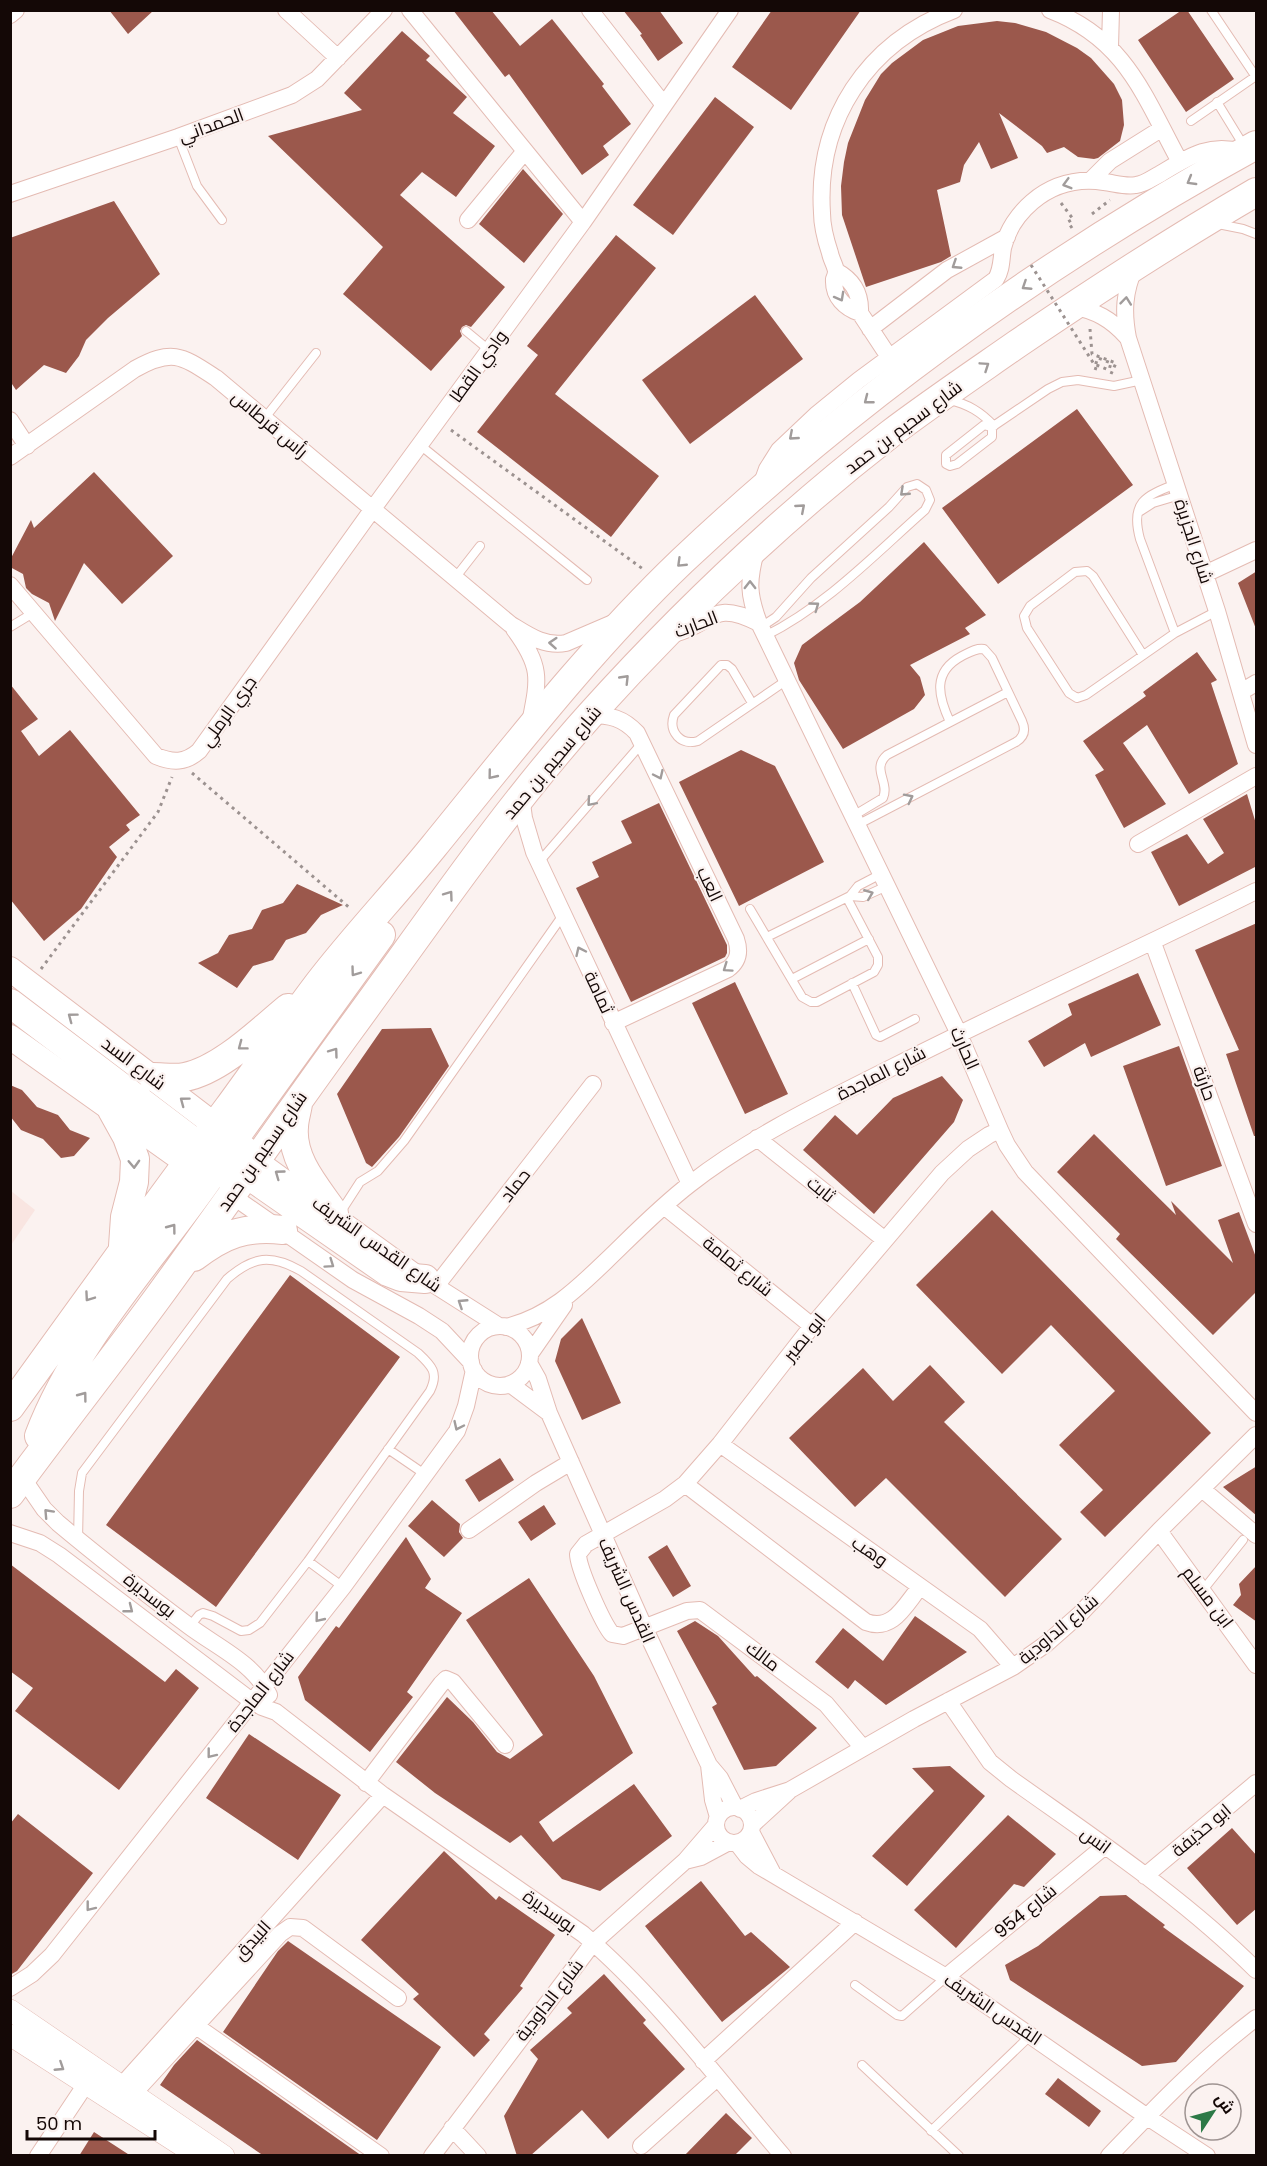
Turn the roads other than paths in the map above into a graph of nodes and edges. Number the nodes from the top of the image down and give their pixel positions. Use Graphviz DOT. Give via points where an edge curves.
graph roads {
  1 [pos="16,10"];
  2 [pos="286,10"];
  3 [pos="384,10"];
  4 [pos="410,10"];
  5 [pos="590,10"];
  6 [pos="730,10"];
  7 [pos="954,10"];
  8 [pos="1050,10"];
  9 [pos="1111,10"];
  10 [pos="1211,10"];
  11 [pos="10,15"];
  12 [pos="1110,47"];
  13 [pos="338,58"];
  14 [pos="1256,77"];
  15 [pos="1218,102"];
  16 [pos="664,105"];
  17 [pos="1191,121"];
  18 [pos="1161,129"];
  19 [pos="178,137"];
  20 [pos="1248,149"];
  21 [pos="525,151"];
  22 [pos="1180,162"];
  23 [pos="1090,180"];
  24 [pos="1257,192"];
  25 [pos="10,194"];
  26 [pos="222,220"];
  27 [pos="468,220"];
  28 [pos="583,222"];
  29 [pos="1202,224"];
  30 [pos="1257,234"];
  31 [pos="1007,237"];
  32 [pos="1137,265"];
  33 [pos="1080,308"];
  34 [pos="870,329"];
  35 [pos="466,331"];
  36 [pos="919,334"];
  37 [pos="1128,338"];
  38 [pos="948,340"];
  39 [pos="489,350"];
  40 [pos="316,353"];
  41 [pos="889,357"];
  42 [pos="1142,380"];
  43 [pos="936,399"];
  44 [pos="264,419"];
  45 [pos="10,420"];
  46 [pos="993,427"];
  47 [pos="420,445"];
  48 [pos="27,446"];
  49 [pos="10,458"];
  50 [pos="1178,490"];
  51 [pos="760,491"];
  52 [pos="372,510"];
  53 [pos="480,546"];
  54 [pos="757,547"];
  55 [pos="1257,549"];
  56 [pos="1205,574"];
  57 [pos="455,578"];
  58 [pos="586,580"];
  59 [pos="10,585"];
  60 [pos="1217,611"];
  61 [pos="33,613"];
  62 [pos="627,617"];
  63 [pos="510,624"];
  64 [pos="10,627"];
  65 [pos="762,629"];
  66 [pos="1176,633"];
  67 [pos="666,635"];
  68 [pos="1143,655"];
  69 [pos="787,680"];
  70 [pos="1257,683"];
  71 [pos="1008,692"];
  72 [pos="1241,692"];
  73 [pos="752,703"];
  74 [pos="590,715"];
  75 [pos="950,722"];
  76 [pos="529,729"];
  77 [pos="643,742"];
  78 [pos="1257,746"];
  79 [pos="1257,776"];
  80 [pos="521,795"];
  81 [pos="855,820"];
  82 [pos="1138,844"];
  83 [pos="539,862"];
  84 [pos="884,880"];
  85 [pos="403,885"];
  86 [pos="1257,891"];
  87 [pos="849,897"];
  88 [pos="750,909"];
  89 [pos="564,915"];
  90 [pos="767,937"];
  91 [pos="869,939"];
  92 [pos="1153,943"];
  93 [pos="10,969"];
  94 [pos="792,979"];
  95 [pos="320,982"];
  96 [pos="852,984"];
  97 [pos="20,994"];
  98 [pos="915,1018"];
  99 [pos="613,1023"];
  100 [pos="959,1034"];
  101 [pos="10,1037"];
  102 [pos="153,1077"];
  103 [pos="593,1084"];
  104 [pos="299,1099"];
  105 [pos="112,1110"];
  106 [pos="1000,1130"];
  107 [pos="757,1138"];
  108 [pos="221,1160"];
  109 [pos="690,1184"];
  110 [pos="664,1206"];
  111 [pos="336,1214"];
  112 [pos="1257,1224"];
  113 [pos="283,1230"];
  114 [pos="885,1240"];
  115 [pos="123,1249"];
  116 [pos="178,1269"];
  117 [pos="431,1283"];
  118 [pos="573,1292"];
  119 [pos="502,1326"];
  120 [pos="812,1326"];
  121 [pos="529,1359"];
  122 [pos="472,1366"];
  123 [pos="510,1384"];
  124 [pos="10,1407"];
  125 [pos="549,1413"];
  126 [pos="1257,1413"];
  127 [pos="1257,1435"];
  128 [pos="720,1444"];
  129 [pos="388,1449"];
  130 [pos="571,1462"];
  131 [pos="426,1475"];
  132 [pos="22,1477"];
  133 [pos="685,1484"];
  134 [pos="1202,1489"];
  135 [pos="469,1530"];
  136 [pos="1159,1531"];
  137 [pos="10,1533"];
  138 [pos="602,1535"];
  139 [pos="1250,1537"];
  140 [pos="78,1540"];
  141 [pos="308,1561"];
  142 [pos="118,1571"];
  143 [pos="343,1587"];
  144 [pos="920,1587"];
  145 [pos="104,1589"];
  146 [pos="1203,1590"];
  147 [pos="189,1626"];
  148 [pos="645,1629"];
  149 [pos="210,1641"];
  150 [pos="189,1655"];
  151 [pos="1257,1665"];
  152 [pos="1013,1667"];
  153 [pos="265,1686"];
  154 [pos="253,1701"];
  155 [pos="948,1701"];
  156 [pos="276,1712"];
  157 [pos="505,1745"];
  158 [pos="863,1748"];
  159 [pos="709,1766"];
  160 [pos="366,1782"];
  161 [pos="1257,1783"];
  162 [pos="790,1790"];
  163 [pos="382,1795"];
  164 [pos="738,1808"];
  165 [pos="717,1821"];
  166 [pos="751,1828"];
  167 [pos="733,1842"];
  168 [pos="1105,1846"];
  169 [pos="685,1861"];
  170 [pos="772,1872"];
  171 [pos="1145,1876"];
  172 [pos="855,1922"];
  173 [pos="593,1943"];
  174 [pos="1257,1970"];
  175 [pos="946,1977"];
  176 [pos="855,1985"];
  177 [pos="10,1988"];
  178 [pos="399,1998"];
  179 [pos="10,2010"];
  180 [pos="1257,2018"];
  181 [pos="196,2025"];
  182 [pos="10,2035"];
  183 [pos="1031,2035"];
  184 [pos="703,2061"];
  185 [pos="861,2065"];
  186 [pos="717,2078"];
  187 [pos="86,2084"];
  188 [pos="128,2089"];
  189 [pos="1146,2116"];
  190 [pos="452,2128"];
  191 [pos="931,2131"];
  192 [pos="641,2146"];
  193 [pos="958,2155"];
  194 [pos="38,2156"];
  195 [pos="198,2156"];
  196 [pos="224,2156"];
  197 [pos="381,2156"];
  198 [pos="432,2156"];
  199 [pos="478,2156"];
  200 [pos="783,2156"];
  201 [pos="1109,2156"];
  202 [pos="1207,2156"];
  1 -- 11 [label="street"];
  2 -- 13 [label="street"];
  3 -- 13 [label="street, الحمداني"];
  4 -- 21 [label="street"];
  5 -- 16 [label="street"];
  6 -- 16 [label="street, وادي القطا"];
  7 -- 34 [label="street" via="923,24 889,48 860,78 838,114 825,154 821,195 825,237 836,272 855,288 860,313"];
  8 -- 12 [label="street"];
  9 -- 12 [label="street"];
  10 -- 14 [label="lane"];
  12 -- 18 [label="street" via="1136,79"];
  13 -- 19 [label="street, الحمداني" via="317,79 292,95"];
  14 -- 15 [label="lane"];
  15 -- 17 [label="lane"];
  15 -- 20 [label="lane"];
  16 -- 28 [label="street, وادي القطا"];
  18 -- 22 [label="street"];
  18 -- 23 [label="street" via="1110,160"];
  19 -- 25 [label="street, الحمداني"];
  19 -- 26 [label="lane" via="197,186"];
  20 -- 22 [label="street, شارع سحيم بن حمد" via="1208,150"];
  20 -- 38 [label="highway, شارع سحيم بن حمد, one-way" via="1117,226"];
  21 -- 27 [label="street"];
  21 -- 28 [label="street"];
  22 -- 23 [label="street, شارع سحيم بن حمد" via="1138,185"];
  23 -- 31 [label="street, شارع سحيم بن حمد, one-way" via="1064,184 1040,196 1020,214"];
  24 -- 29 [label="highway, شارع سحيم بن حمد"];
  28 -- 39 [label="street, وادي القطا"];
  29 -- 30 [label="lane" via="1230,226"];
  29 -- 32 [label="highway, شارع سحيم بن حمد"];
  31 -- 34 [label="street, one-way" via="947,270"];
  31 -- 36 [label="street, شارع سحيم بن حمد" via="996,279"];
  32 -- 33 [label="highway, شارع سحيم بن حمد"];
  37 -- 32 [label="street, شارع الجزيرة, one-way" via="1124,302"];
  33 -- 37 [label="street, شارع الجزيرة" via="1103,315"];
  43 -- 33 [label="highway, شارع سحيم بن حمد, one-way"];
  34 -- 41 [label="street"];
  35 -- 39 [label="lane"];
  36 -- 38 [label="highway"];
  36 -- 41 [label="street, شارع سحيم بن حمد"];
  37 -- 42 [label="street, شارع الجزيرة"];
  38 -- 51 [label="highway, شارع سحيم بن حمد, one-way" via="844,418"];
  39 -- 47 [label="street, وادي القطا"];
  40 -- 44 [label="lane"];
  41 -- 51 [label="street, شارع سحيم بن حمد, one-way" via="787,441 767,469"];
  42 -- 46 [label="lane" via="1114,386 1078,380 1062,382"];
  42 -- 50 [label="street, شارع الجزيرة"];
  43 -- 46 [label="lane" via="969,405"];
  54 -- 43 [label="highway, شارع سحيم بن حمد, one-way"];
  44 -- 48 [label="street, رأس قرطاس" via="196,365 178,356 166,357 135,369"];
  44 -- 52 [label="street, رأس قرطاس"];
  45 -- 48 [label="street"];
  46 -- 46 [label="lane" via="984,425 948,452 946,464 957,464 990,438"];
  47 -- 52 [label="street, وادي القطا"];
  47 -- 58 [label="lane"];
  48 -- 49 [label="street, رأس قرطاس"];
  50 -- 56 [label="street, شارع الجزيرة"];
  50 -- 66 [label="lane" via="1150,494 1142,502 1137,526"];
  51 -- 62 [label="highway, شارع سحيم بن حمد, one-way"];
  52 -- 57 [label="street, رأس قرطاس"];
  52 -- 61 [label="street, جري الرملي" via="209,739 190,758 179,762 156,756"];
  53 -- 57 [label="lane"];
  65 -- 54 [label="street, الحارث, one-way" via="749,587"];
  54 -- 67 [label="highway, شارع سحيم بن حمد"];
  55 -- 56 [label="street"];
  56 -- 60 [label="street, شارع الجزيرة"];
  57 -- 63 [label="street, رأس قرطاس"];
  59 -- 61 [label="street"];
  60 -- 66 [label="lane"];
  60 -- 72 [label="street, شارع الجزيرة"];
  61 -- 64 [label="lane"];
  62 -- 63 [label="street, رأس قرطاس, one-way" via="558,644 542,642"];
  62 -- 76 [label="highway, شارع سحيم بن حمد"];
  63 -- 76 [label="street, رأس قرطاس" via="532,655 537,675"];
  65 -- 65 [label="lane, one-way" via="798,618 828,597 925,510 930,500 927,490 917,484 907,487"];
  65 -- 67 [label="street, الحارث" via="738,613 722,612 685,631"];
  65 -- 69 [label="street, الحارث"];
  66 -- 68 [label="lane"];
  74 -- 67 [label="highway, شارع سحيم بن حمد, one-way"];
  68 -- 68 [label="lane" via="1077,698 1027,628 1024,616 1030,606 1075,572 1087,571"];
  69 -- 73 [label="lane"];
  69 -- 81 [label="street, الحارث"];
  70 -- 72 [label="street"];
  71 -- 75 [label="lane"];
  71 -- 75 [label="lane" via="990,654 976,649 950,663 942,676 941,701"];
  81 -- 71 [label="lane, one-way" via="1020,739 1024,725"];
  72 -- 78 [label="street, شارع الجزيرة"];
  73 -- 73 [label="lane" via="698,741 681,741 673,732 677,710 721,665 732,669"];
  74 -- 77 [label="street, العب" via="621,720"];
  74 -- 80 [label="highway, شارع سحيم بن حمد"];
  75 -- 81 [label="lane" via="884,758 879,768 886,787 883,798"];
  76 -- 85 [label="highway, شارع سحيم بن حمد, one-way"];
  77 -- 83 [label="lane, one-way"];
  77 -- 99 [label="street, العب, one-way" via="736,939 738,955 723,972"];
  79 -- 82 [label="street"];
  80 -- 83 [label="street, ثمامة" via="526,830"];
  104 -- 80 [label="highway, شارع سحيم بن حمد, one-way"];
  81 -- 84 [label="street, الحارث"];
  83 -- 89 [label="street, ثمامة"];
  84 -- 87 [label="lane" via="858,886"];
  87 -- 84 [label="lane, one-way" via="863,897"];
  84 -- 100 [label="street, الحارث"];
  85 -- 95 [label="highway, شارع سحيم بن حمد"];
  85 -- 108 [label="highway, one-way" via="384,930"];
  86 -- 92 [label="street, شارع الماجدة"];
  87 -- 90 [label="lane"];
  87 -- 91 [label="lane"];
  88 -- 90 [label="lane"];
  99 -- 89 [label="street, ثمامة, one-way"];
  89 -- 111 [label="lane" via="404,1141 378,1171 360,1182"];
  90 -- 94 [label="lane"];
  91 -- 94 [label="lane"];
  91 -- 96 [label="lane" via="878,965 874,972"];
  92 -- 100 [label="street, شارع الماجدة"];
  92 -- 112 [label="street, حارثة"];
  93 -- 97 [label="main road, شارع السد"];
  94 -- 96 [label="lane" via="802,997 811,1002"];
  95 -- 102 [label="highway, one-way" via="209,1068 185,1077"];
  95 -- 108 [label="highway, شارع سحيم بن حمد"];
  96 -- 98 [label="lane" via="876,1035 880,1037"];
  102 -- 97 [label="main road, شارع السد, one-way"];
  97 -- 108 [label="highway"];
  99 -- 109 [label="street, ثمامة"];
  100 -- 106 [label="street, الحارث"];
  100 -- 107 [label="street, شارع الماجدة"];
  101 -- 105 [label="main road"];
  108 -- 102 [label="main road, شارع السد, one-way"];
  103 -- 117 [label="street, حماد"];
  104 -- 108 [label="highway, شارع سحيم بن حمد"];
  104 -- 111 [label="highway" via="294,1128 298,1154"];
  105 -- 108 [label="main road"];
  105 -- 115 [label="highway, one-way" via="135,1159"];
  106 -- 114 [label="street, ابو بصير" via="956,1159"];
  106 -- 126 [label="street, الحارث" via="1025,1172"];
  107 -- 109 [label="street, شارع الماجدة"];
  107 -- 114 [label="street, ثابت"];
  111 -- 108 [label="street, شارع القدس الشريف, one-way"];
  108 -- 113 [label="street, شارع القدس الشريف"];
  108 -- 115 [label="highway, شارع سحيم بن حمد"];
  108 -- 116 [label="highway, شارع سحيم بن حمد"];
  108 -- 117 [label="highway" via="388,1272"];
  132 -- 108 [label="highway, one-way" via="60,1386 84,1347"];
  109 -- 110 [label="street, شارع الماجدة"];
  110 -- 118 [label="street, شارع الماجدة"];
  110 -- 120 [label="street, شارع ثمامة"];
  111 -- 117 [label="street, شارع القدس الشريف"];
  113 -- 116 [label="highway" via="238,1232"];
  113 -- 122 [label="street, شارع القدس الشريف, one-way" via="353,1280 442,1331"];
  114 -- 120 [label="street, ابو بصير"];
  115 -- 124 [label="highway, شارع سحيم بن حمد, one-way"];
  132 -- 116 [label="highway, شارع سحيم بن حمد, one-way"];
  119 -- 117 [label="street, شارع القدس الشريف, one-way"];
  118 -- 119 [label="street, شارع الماجدة" via="535,1318"];
  118 -- 121 [label="street, شارع الماجدة"];
  119 -- 121 [label="street" via="522,1336"];
  119 -- 122 [label="street" via="487,1329 477,1337 471,1349"];
  120 -- 128 [label="street, ابو بصير"];
  121 -- 123 [label="street" via="520,1378"];
  121 -- 125 [label="street, القدس الشريف"];
  122 -- 123 [label="street" via="482,1380 492,1385"];
  122 -- 131 [label="street, شارع الماجدة, one-way" via="466,1406 457,1431"];
  123 -- 125 [label="street, القدس الشريف"];
  125 -- 130 [label="street, القدس الشريف"];
  127 -- 134 [label="street, شارع الداودية"];
  128 -- 133 [label="street, ابو بصير"];
  128 -- 144 [label="street, وهب"];
  129 -- 131 [label="lane"];
  129 -- 140 [label="lane" via="430,1392 434,1371 301,1270 284,1261 261,1260 242,1266 227,1279 91,1459 82,1473 79,1491"];
  129 -- 141 [label="lane"];
  130 -- 135 [label="street"];
  130 -- 138 [label="street, القدس الشريف"];
  131 -- 143 [label="street, شارع الماجدة"];
  140 -- 132 [label="street, بوسديرة, one-way" via="44,1509"];
  133 -- 138 [label="street, ابو بصير"];
  133 -- 144 [label="street" via="866,1622 876,1626 891,1621"];
  134 -- 136 [label="street, شارع الداودية"];
  134 -- 139 [label="street"];
  136 -- 146 [label="street, ابن مسلم"];
  136 -- 152 [label="street, شارع الداودية" via="1080,1614"];
  137 -- 145 [label="street, بوسديرة" via="40,1543"];
  138 -- 148 [label="street, القدس الشريف"];
  138 -- 148 [label="street, ابو بصير" via="586,1544 578,1561 606,1625 612,1634 623,1636"];
  139 -- 146 [label="lane"];
  140 -- 142 [label="street, بوسديرة"];
  141 -- 143 [label="lane"];
  141 -- 147 [label="lane" via="263,1619 249,1630 241,1631 203,1613"];
  142 -- 145 [label="street" via="109,1574"];
  142 -- 147 [label="street, بوسديرة"];
  143 -- 153 [label="street, شارع الماجدة, one-way"];
  144 -- 152 [label="street, وهب" via="980,1629"];
  145 -- 150 [label="street, بوسديرة, one-way"];
  146 -- 151 [label="street, ابن مسلم"];
  147 -- 149 [label="street, بوسديرة"];
  148 -- 158 [label="street, مالك" via="687,1611 700,1610 826,1704"];
  148 -- 159 [label="street, القدس الشريف"];
  149 -- 150 [label="street" via="206,1652"];
  149 -- 153 [label="street, بوسديرة" via="249,1668"];
  150 -- 154 [label="street, بوسديرة"];
  152 -- 155 [label="street, شارع الداودية"];
  153 -- 154 [label="street, شارع الماجدة"];
  153 -- 156 [label="street, بوسديرة"];
  154 -- 156 [label="street, بوسديرة"];
  154 -- 177 [label="street, شارع الماجدة, one-way" via="52,1954"];
  155 -- 158 [label="street, شارع الداودية"];
  155 -- 168 [label="street, انس" via="990,1762"];
  156 -- 160 [label="street, بوسديرة"];
  157 -- 160 [label="street" via="453,1682 446,1679"];
  158 -- 162 [label="street, شارع الداودية"];
  159 -- 164 [label="street, القدس الشريف"];
  159 -- 165 [label="street, القدس الشريف"];
  160 -- 163 [label="street, بوسديرة"];
  161 -- 171 [label="street, ابو حذيفة"];
  162 -- 164 [label="street, شارع الداودية"];
  162 -- 166 [label="street, شارع الداودية"];
  163 -- 173 [label="street, بوسديرة"];
  163 -- 188 [label="street, البيدق"];
  164 -- 165 [label="street" via="725,1810"];
  164 -- 166 [label="street" via="749,1815"];
  165 -- 167 [label="street" via="720,1836"];
  165 -- 169 [label="street, شارع الداودية"];
  166 -- 167 [label="street" via="746,1839"];
  166 -- 170 [label="street"];
  167 -- 169 [label="street, شارع الداودية"];
  167 -- 170 [label="street, القدس الشريف"];
  168 -- 171 [label="street, انس"];
  168 -- 175 [label="street, شارع 954"];
  169 -- 173 [label="street, شارع الداودية"];
  170 -- 172 [label="street, القدس الشريف"];
  171 -- 174 [label="street, انس"];
  172 -- 175 [label="street, القدس الشريف"];
  172 -- 184 [label="street"];
  173 -- 184 [label="street, بوسديرة" via="645,1993"];
  173 -- 190 [label="street, شارع الداودية"];
  175 -- 176 [label="lane" via="902,2016"];
  175 -- 183 [label="street, القدس الشريف"];
  178 -- 181 [label="street" via="303,1928 290,1927"];
  179 -- 188 [label="street"];
  180 -- 189 [label="street" via="1213,2052"];
  181 -- 188 [label="street"];
  181 -- 197 [label="street"];
  182 -- 187 [label="street, one-way"];
  183 -- 189 [label="street, القدس الشريف"];
  183 -- 191 [label="lane"];
  184 -- 186 [label="street, بوسديرة"];
  185 -- 191 [label="lane"];
  186 -- 192 [label="street"];
  186 -- 200 [label="street, بوسديرة"];
  187 -- 194 [label="street"];
  187 -- 195 [label="street"];
  188 -- 196 [label="street"];
  189 -- 201 [label="street"];
  189 -- 202 [label="street, القدس الشريف"];
  190 -- 198 [label="street, شارع الداودية"];
  190 -- 199 [label="street"];
  191 -- 193 [label="lane"];
}
